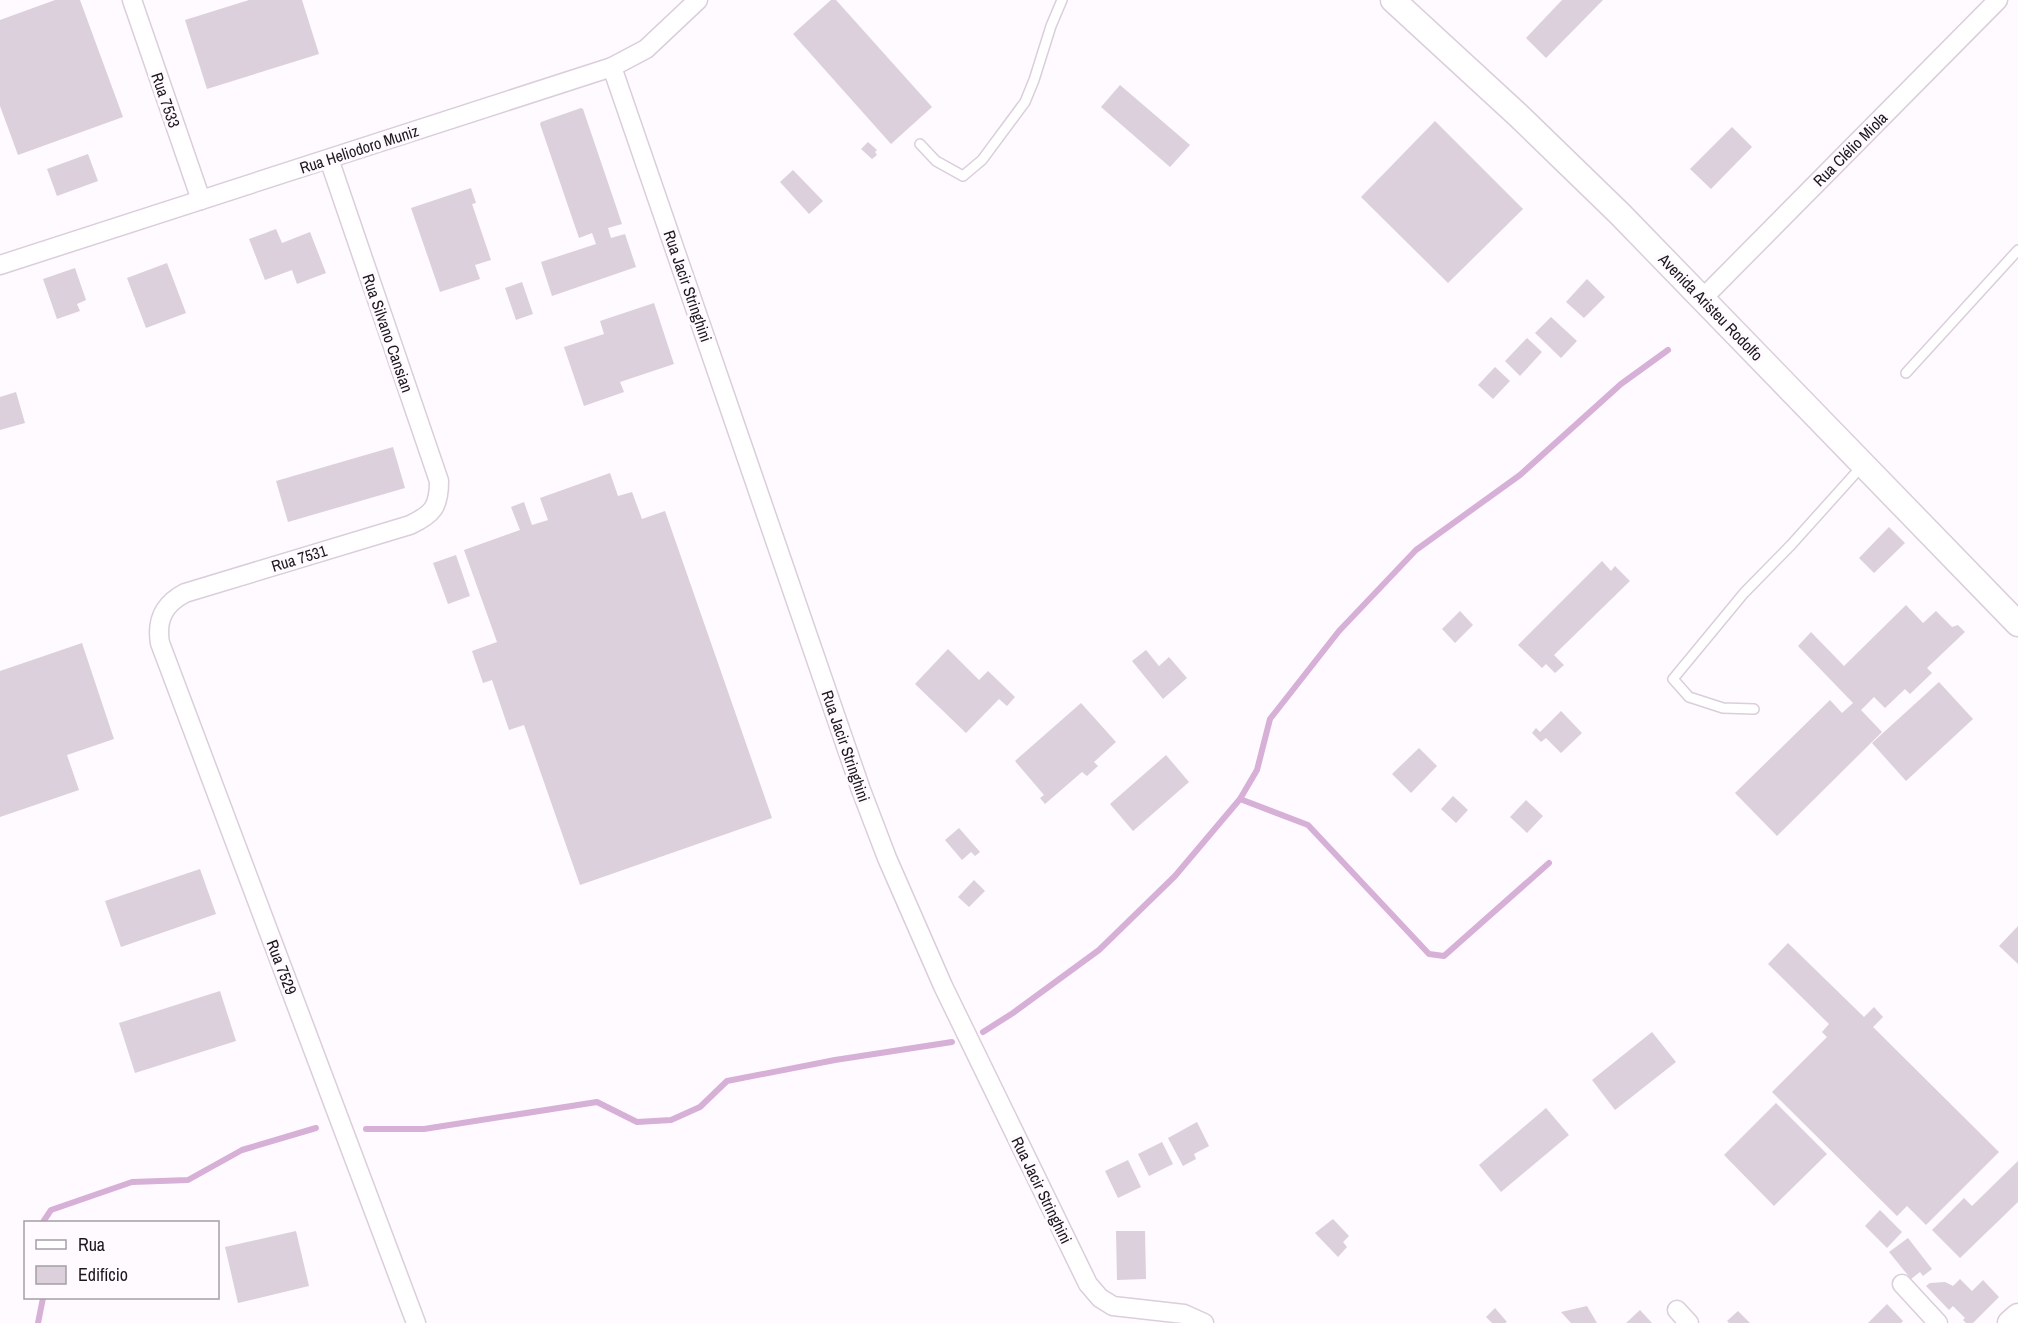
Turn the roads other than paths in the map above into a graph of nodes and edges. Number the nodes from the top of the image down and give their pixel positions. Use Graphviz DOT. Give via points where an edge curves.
graph roads {
  1 [pos="132,0"];
  2 [pos="698,0"];
  3 [pos="1062,0"];
  4 [pos="1393,0"];
  5 [pos="1998,0"];
  6 [pos="612,67"];
  7 [pos="920,144"];
  8 [pos="329,159"];
  9 [pos="201,200"];
  10 [pos="2018,250"];
  11 [pos="0,265"];
  12 [pos="1703,298"];
  13 [pos="1906,372"];
  14 [pos="1864,465"];
  15 [pos="435,508"];
  16 [pos="164,609"];
  17 [pos="2018,624"];
  18 [pos="1754,709"];
  19 [pos="1902,1284"];
  20 [pos="2018,1316"];
  21 [pos="416,1323"];
  22 [pos="1204,1323"];
  23 [pos="1938,1323"];
  24 [pos="2010,1323"];
  1 -- 9 [label="street, Rua 7533"];
  2 -- 6 [label="street, Rua Heliodoro Muniz" via="646,49"];
  3 -- 7 [label="lane" via="1025,102 982,160 963,176 936,161"];
  4 -- 12 [label="street, Avenida Aristeu Rodolfo" via="1564,159"];
  5 -- 12 [label="street, Rua Clélio Miola"];
  6 -- 8 [label="street, Rua Heliodoro Muniz"];
  6 -- 22 [label="street, Rua Jacir Stringhini" via="861,790 939,976 1088,1284 1113,1306 1184,1314"];
  8 -- 9 [label="street, Rua Heliodoro Muniz"];
  8 -- 15 [label="street, Rua Silvano Cansian" via="439,481"];
  9 -- 11 [label="street, Rua Heliodoro Muniz"];
  10 -- 13 [label="lane"];
  12 -- 14 [label="street, Avenida Aristeu Rodolfo"];
  14 -- 17 [label="street, Avenida Aristeu Rodolfo"];
  14 -- 18 [label="lane" via="1743,593 1673,679 1689,698 1723,708"];
  15 -- 16 [label="street, Rua 7531" via="426,518 410,525 185,592"];
  16 -- 21 [label="street, Rua 7529" via="159,621 160,643"];
  19 -- 23 [label="street"];
  20 -- 24 [label="street"];
}
